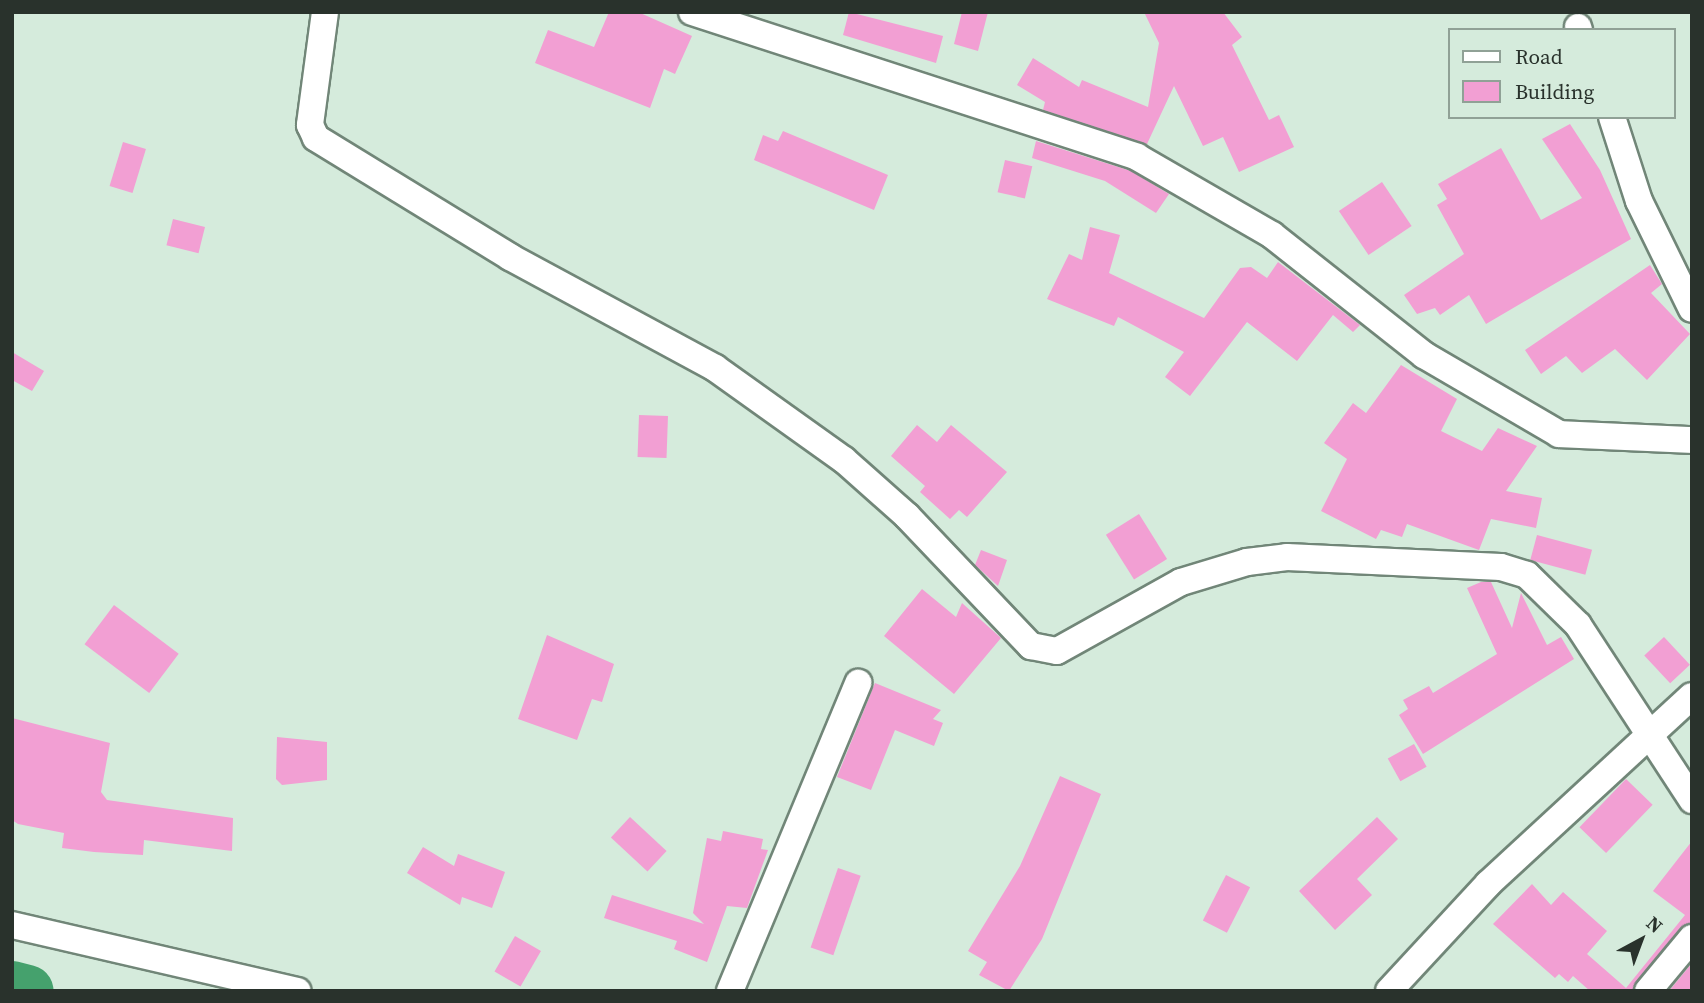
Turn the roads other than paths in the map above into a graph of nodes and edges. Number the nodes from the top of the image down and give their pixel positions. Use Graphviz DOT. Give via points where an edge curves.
graph roads {
  1 [pos="325,12"];
  2 [pos="692,12"];
  3 [pos="1613,119"];
  4 [pos="1692,309"];
  5 [pos="1692,440"];
  6 [pos="858,683"];
  7 [pos="1692,696"];
  8 [pos="1654,734"];
  9 [pos="1692,800"];
  10 [pos="12,925"];
  11 [pos="1692,938"];
  12 [pos="297,991"];
  13 [pos="730,991"];
  14 [pos="1389,991"];
  15 [pos="1648,991"];
  1 -- 8 [label="street" via="310,125 316,138 510,257 715,368 822,445 907,516 1031,646 1057,651 1181,582 1247,562 1287,557 1501,567 1527,575 1557,600"];
  2 -- 5 [label="street" via="1138,157 1272,235 1424,355 1559,434"];
  3 -- 4 [label="street" via="1639,201"];
  6 -- 13 [label="street"];
  7 -- 8 [label="street"];
  8 -- 9 [label="street"];
  8 -- 14 [label="street" via="1488,884"];
  10 -- 12 [label="street"];
  11 -- 15 [label="street"];
}
